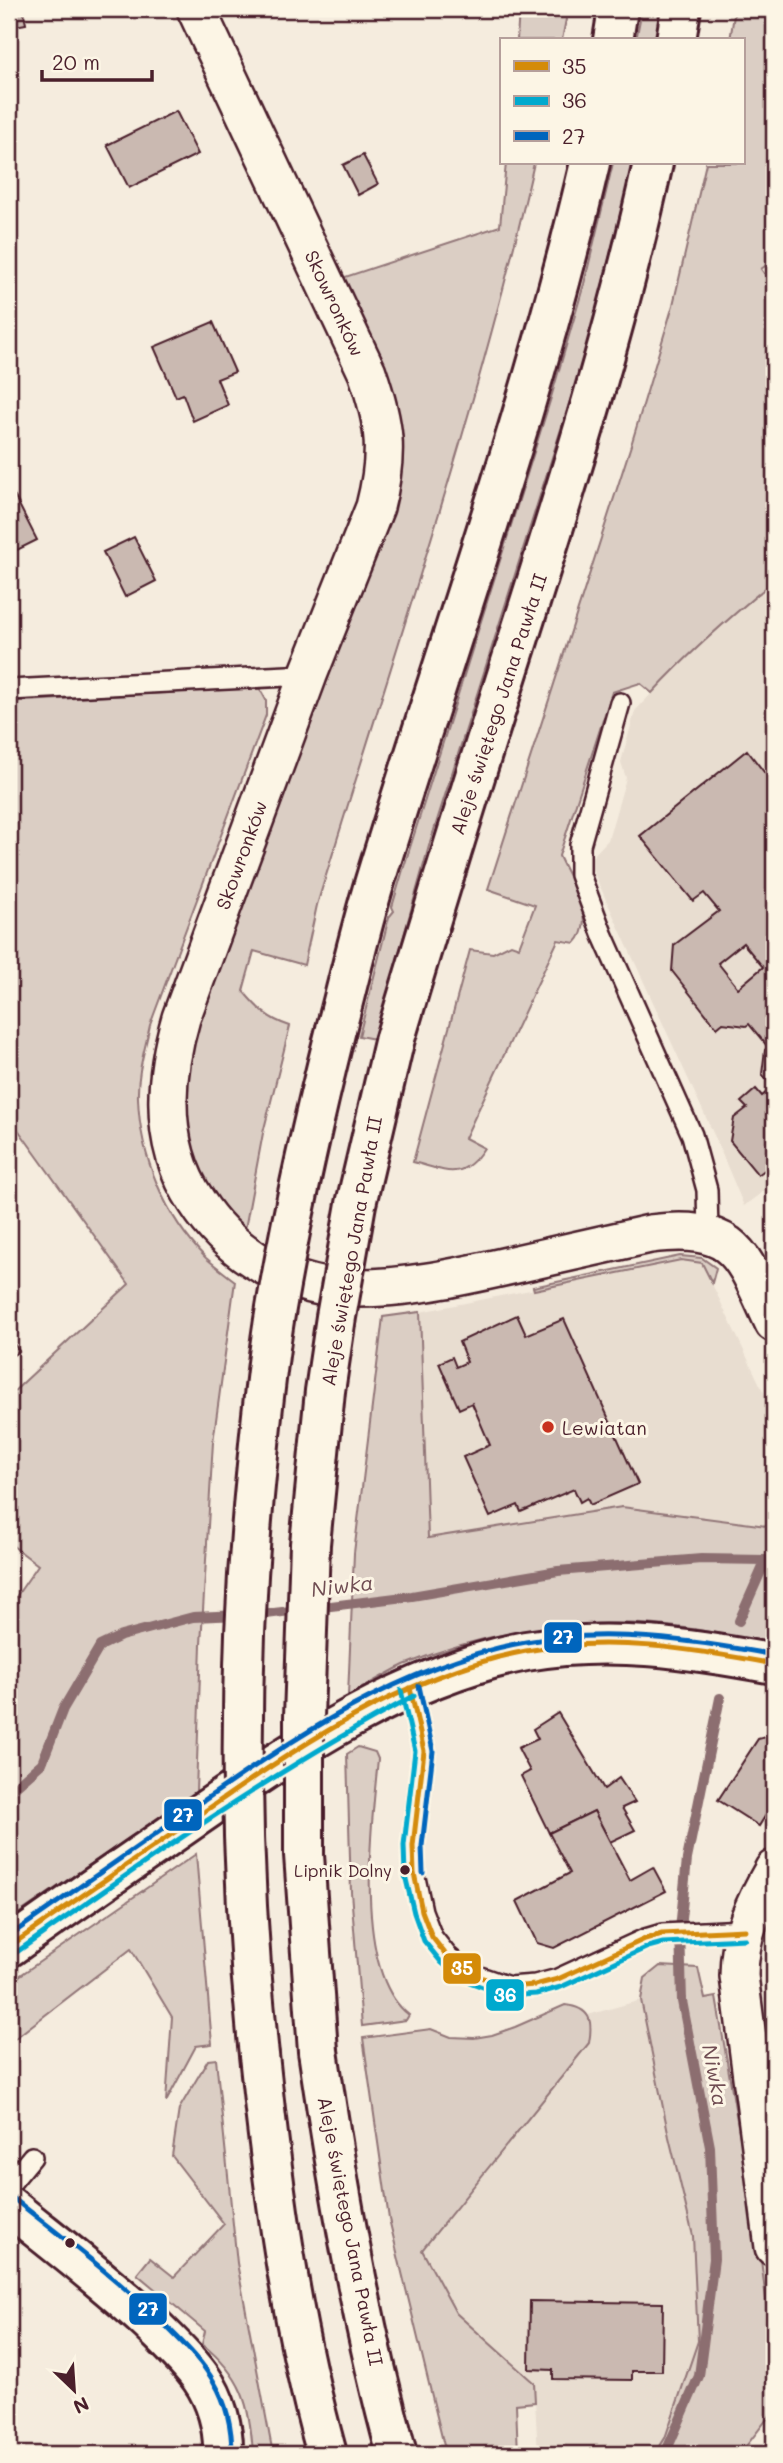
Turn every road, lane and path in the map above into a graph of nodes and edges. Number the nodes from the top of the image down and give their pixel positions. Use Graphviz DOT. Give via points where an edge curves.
graph roads {
  1 [pos="197,9"];
  2 [pos="618,9"];
  3 [pos="681,9"];
  4 [pos="613,38"];
  5 [pos="676,38"];
  6 [pos="590,164"];
  7 [pos="653,164"];
  8 [pos="308,676"];
  9 [pos="9,690"];
  10 [pos="620,703"];
  11 [pos="708,1234"];
  12 [pos="774,1323"];
  13 [pos="774,1664"];
  14 [pos="410,1688"];
  15 [pos="774,1869"];
  16 [pos="745,1930"];
  17 [pos="9,1947"];
  18 [pos="32,2157"];
  19 [pos="9,2185"];
  20 [pos="9,2206"];
  21 [pos="774,2247"];
  22 [pos="223,2447"];
  23 [pos="327,2454"];
  24 [pos="397,2454"];
  1 -- 8 [label="street, Skowronków" via="367,372 384,429 375,507"];
  2 -- 4 [label="main road"];
  3 -- 5 [label="main road"];
  6 -- 23 [label="main road, bridge" via="523,415 374,883 290,1234 266,1376 249,1544 241,1724 248,1957 274,2191"];
  7 -- 24 [label="main road, Aleje świętego Jana Pawła II, bridge" via="597,384 394,1042 356,1204 325,1391 310,1544 304,1855 318,2051 337,2179"];
  8 -- 9 [label="lane"];
  8 -- 11 [label="street, Skowronków" via="172,1050 166,1111 178,1164 201,1209 249,1257 287,1277 332,1289 391,1288 455,1277 650,1234"];
  10 -- 11 [label="lane" via="580,845 580,875 692,1135 708,1190"];
  11 -- 12 [label="street, Skowronków" via="740,1254"];
  13 -- 14 [label="main road" via="646,1645 562,1647 492,1659"];
  14 -- 16 [label="lane" via="424,1751 414,1873 432,1937 466,1972 509,1987 535,1985 662,1934"];
  14 -- 17 [label="main road" via="270,1766"];
  15 -- 16 [label="street"];
  16 -- 21 [label="street" via="739,1976"];
  18 -- 19 [label="lane"];
  20 -- 22 [label="main road" via="128,2302 171,2343 201,2378 215,2405"];
}
